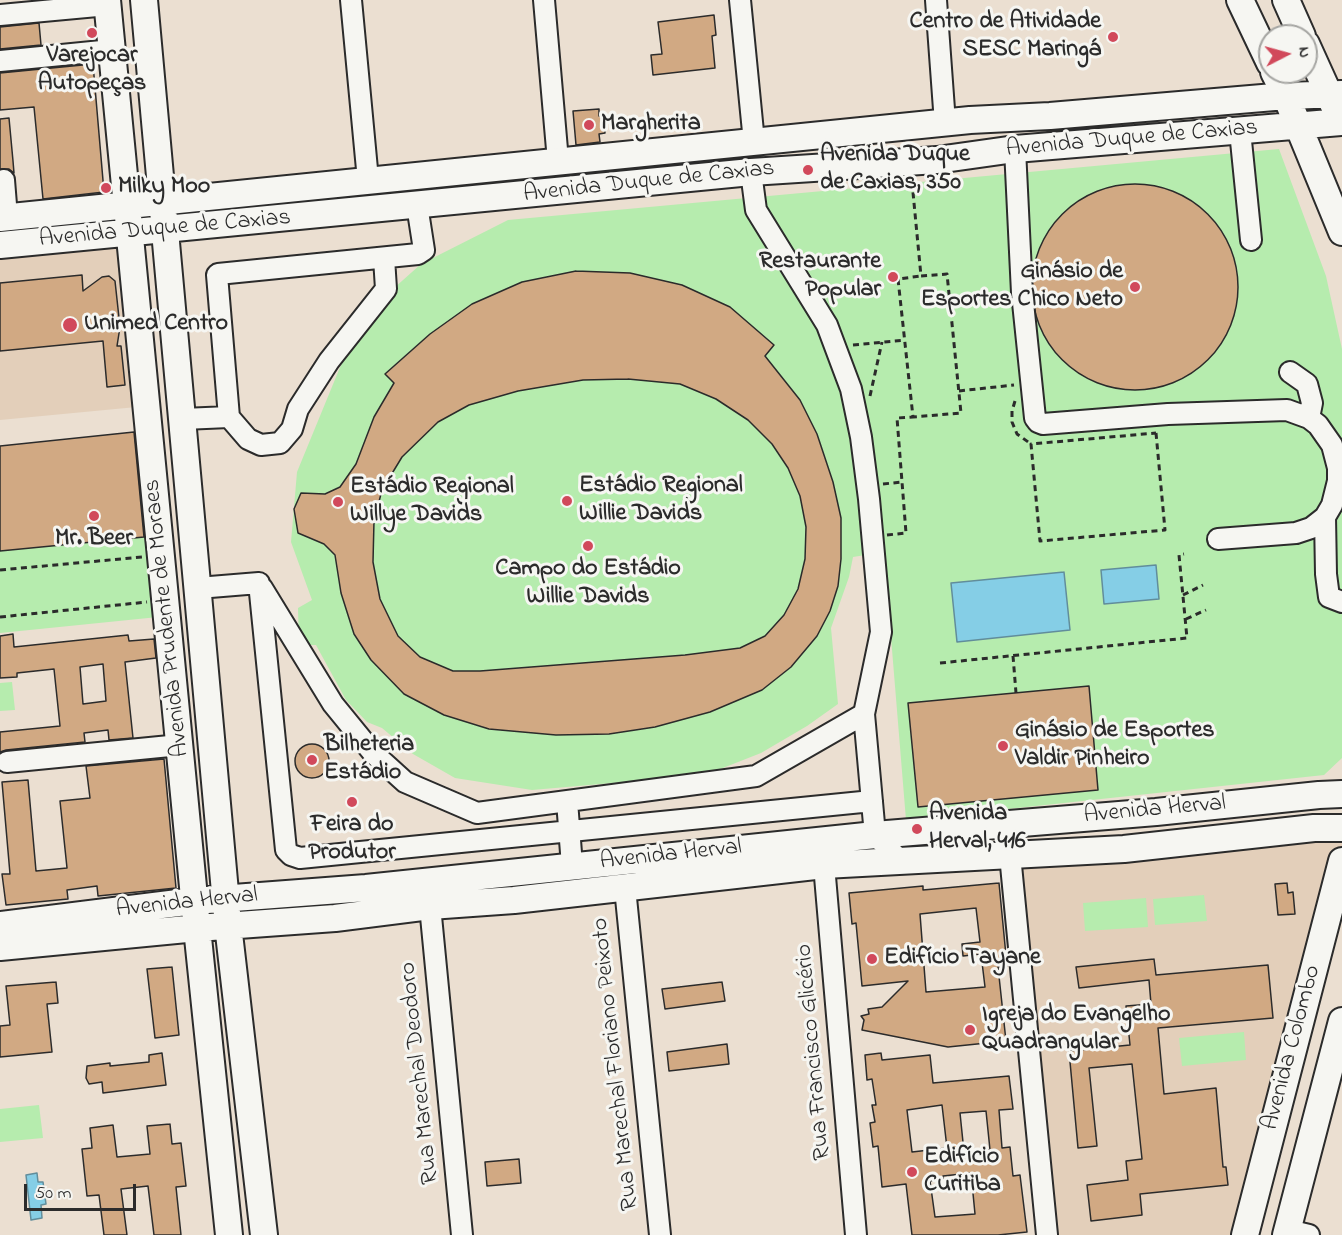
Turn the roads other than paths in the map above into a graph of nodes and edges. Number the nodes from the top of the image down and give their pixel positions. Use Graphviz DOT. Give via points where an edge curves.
graph roads {
  1 [pos="144,0"];
  2 [pos="351,0"];
  3 [pos="544,0"];
  4 [pos="740,0"];
  5 [pos="936,0"];
  6 [pos="1240,0"];
  7 [pos="1286,0"];
  8 [pos="107,2"];
  9 [pos="0,15"];
  10 [pos="1297,24"];
  11 [pos="1258,38"];
  12 [pos="112,50"];
  13 [pos="0,61"];
  14 [pos="1318,65"];
  15 [pos="1280,84"];
  16 [pos="1335,94"];
  17 [pos="1286,96"];
  18 [pos="1050,116"];
  19 [pos="958,122"];
  20 [pos="1342,122"];
  21 [pos="1297,125"];
  22 [pos="1240,131"];
  23 [pos="754,141"];
  24 [pos="1089,142"];
  25 [pos="1015,149"];
  26 [pos="937,160"];
  27 [pos="558,161"];
  28 [pos="751,172"];
  29 [pos="4,180"];
  30 [pos="368,180"];
  31 [pos="162,200"];
  32 [pos="127,204"];
  33 [pos="417,205"];
  34 [pos="3,217"];
  35 [pos="165,230"];
  36 [pos="1342,232"];
  37 [pos="130,233"];
  38 [pos="1251,240"];
  39 [pos="0,245"];
  40 [pos="384,258"];
  41 [pos="1290,372"];
  42 [pos="230,417"];
  43 [pos="1310,417"];
  44 [pos="183,419"];
  45 [pos="1325,517"];
  46 [pos="1218,539"];
  47 [pos="260,583"];
  48 [pos="198,588"];
  49 [pos="1342,602"];
  50 [pos="864,714"];
  51 [pos="180,745"];
  52 [pos="7,762"];
  53 [pos="1342,794"];
  54 [pos="567,801"];
  55 [pos="872,801"];
  56 [pos="1156,812"];
  57 [pos="1342,828"];
  58 [pos="570,831"];
  59 [pos="875,835"];
  60 [pos="1125,849"];
  61 [pos="684,855"];
  62 [pos="1010,855"];
  63 [pos="901,861"];
  64 [pos="1342,861"];
  65 [pos="572,866"];
  66 [pos="824,866"];
  67 [pos="473,876"];
  68 [pos="663,884"];
  69 [pos="366,888"];
  70 [pos="625,888"];
  71 [pos="226,899"];
  72 [pos="514,900"];
  73 [pos="194,901"];
  74 [pos="430,906"];
  75 [pos="334,918"];
  76 [pos="27,922"];
  77 [pos="0,925"];
  78 [pos="228,925"];
  79 [pos="197,928"];
  80 [pos="51,941"];
  81 [pos="0,947"];
  82 [pos="1342,1021"];
  83 [pos="1274,1125"];
  84 [pos="1313,1136"];
  85 [pos="1266,1152"];
  86 [pos="1305,1163"];
  87 [pos="1294,1233"];
  88 [pos="230,1235"];
  89 [pos="264,1235"];
  90 [pos="462,1235"];
  91 [pos="660,1235"];
  92 [pos="856,1235"];
  93 [pos="1047,1235"];
  94 [pos="1245,1235"];
  1 -- 31 [label="main road, Avenida Prudente de Moraes"];
  2 -- 30 [label="street"];
  3 -- 27 [label="street"];
  4 -- 23 [label="street"];
  5 -- 19 [label="street"];
  6 -- 11 [label="main road"];
  7 -- 10 [label="main road"];
  8 -- 9 [label="street"];
  8 -- 12 [label="main road, Avenida Prudente de Moraes"];
  12 -- 13 [label="street"];
  12 -- 32 [label="main road, Avenida Prudente de Moraes"];
  14 -- 16 [label="main road"];
  15 -- 17 [label="main road"];
  16 -- 17 [label="main road, Avenida Duque de Caxias"];
  16 -- 20 [label="main road"];
  17 -- 18 [label="main road, Avenida Duque de Caxias"];
  17 -- 21 [label="main road"];
  18 -- 19 [label="main road, Avenida Duque de Caxias"];
  18 -- 24 [label="main road"];
  19 -- 23 [label="main road, Avenida Duque de Caxias"];
  19 -- 26 [label="main road" via="955,145"];
  20 -- 21 [label="main road, Avenida Duque de Caxias"];
  21 -- 22 [label="main road, Avenida Duque de Caxias"];
  21 -- 36 [label="main road"];
  22 -- 24 [label="main road, Avenida Duque de Caxias"];
  22 -- 38 [label="street"];
  23 -- 27 [label="main road, Avenida Duque de Caxias"];
  24 -- 25 [label="main road, Avenida Duque de Caxias"];
  25 -- 26 [label="main road, Avenida Duque de Caxias"];
  25 -- 43 [label="street" via="1021,281 1038,422 1287,410"];
  26 -- 28 [label="main road, Avenida Duque de Caxias"];
  27 -- 30 [label="main road, Avenida Duque de Caxias"];
  28 -- 33 [label="main road, Avenida Duque de Caxias"];
  28 -- 50 [label="street" via="756,210 826,325 850,389 861,437 881,632"];
  29 -- 34 [label="street"];
  30 -- 31 [label="main road, Avenida Duque de Caxias"];
  31 -- 32 [label="main road, Avenida Duque de Caxias"];
  31 -- 35 [label="main road, Avenida Prudente de Moraes"];
  32 -- 34 [label="main road, Avenida Duque de Caxias"];
  32 -- 37 [label="main road, Avenida Prudente de Moraes"];
  33 -- 35 [label="main road, Avenida Duque de Caxias"];
  33 -- 40 [label="street" via="424,250"];
  35 -- 37 [label="main road, Avenida Duque de Caxias"];
  35 -- 44 [label="main road, Avenida Prudente de Moraes"];
  37 -- 39 [label="main road, Avenida Duque de Caxias"];
  37 -- 51 [label="main road, Avenida Prudente de Moraes"];
  40 -- 42 [label="street" via="386,289 329,361 298,410 292,429 280,443 261,445 248,440"];
  40 -- 42 [label="street" via="217,275"];
  41 -- 43 [label="street" via="1307,384 1312,403"];
  42 -- 44 [label="street"];
  43 -- 45 [label="street" via="1332,446 1338,468 1336,494"];
  44 -- 48 [label="main road, Avenida Prudente de Moraes"];
  45 -- 46 [label="street" via="1296,533"];
  45 -- 49 [label="street" via="1329,597"];
  47 -- 48 [label="street"];
  47 -- 54 [label="street" via="333,704 373,753 405,782 477,813"];
  47 -- 58 [label="street" via="286,850 291,855 300,858"];
  48 -- 71 [label="main road, Avenida Prudente de Moraes"];
  50 -- 54 [label="street" via="756,776"];
  50 -- 55 [label="street"];
  51 -- 52 [label="street"];
  51 -- 73 [label="main road, Avenida Prudente de Moraes"];
  53 -- 56 [label="main road, Avenida Herval"];
  54 -- 58 [label="street"];
  55 -- 58 [label="street"];
  55 -- 59 [label="street"];
  56 -- 59 [label="main road, Avenida Herval"];
  56 -- 60 [label="main road"];
  57 -- 60 [label="main road, Avenida Herval"];
  58 -- 65 [label="street"];
  59 -- 61 [label="main road, Avenida Herval"];
  59 -- 63 [label="street"];
  60 -- 62 [label="main road, Avenida Herval"];
  61 -- 65 [label="main road, Avenida Herval"];
  61 -- 68 [label="main road"];
  62 -- 63 [label="main road, Avenida Herval"];
  62 -- 93 [label="street"];
  63 -- 66 [label="main road, Avenida Herval"];
  64 -- 83 [label="main road, Avenida Colombo"];
  65 -- 67 [label="main road, Avenida Herval"];
  66 -- 68 [label="main road, Avenida Herval"];
  66 -- 92 [label="street, Rua Francisco Glicério"];
  67 -- 69 [label="main road, Avenida Herval"];
  67 -- 72 [label="main road"];
  68 -- 70 [label="main road, Avenida Herval"];
  69 -- 71 [label="main road, Avenida Herval"];
  69 -- 75 [label="main road"];
  70 -- 72 [label="main road, Avenida Herval"];
  70 -- 91 [label="street, Rua Marechal Floriano Peixoto"];
  71 -- 73 [label="main road, Avenida Herval"];
  71 -- 78 [label="main road, Avenida Prudente de Moraes"];
  72 -- 74 [label="main road, Avenida Herval"];
  73 -- 76 [label="main road, Avenida Herval"];
  73 -- 79 [label="main road, Avenida Prudente de Moraes"];
  74 -- 75 [label="main road, Avenida Herval"];
  74 -- 90 [label="street, Rua Marechal Deodoro"];
  75 -- 78 [label="main road, Avenida Herval"];
  76 -- 77 [label="main road, Avenida Herval"];
  76 -- 80 [label="main road"];
  78 -- 79 [label="main road, Avenida Herval"];
  78 -- 89 [label="main road, Avenida Prudente de Moraes"];
  79 -- 80 [label="main road, Avenida Herval"];
  79 -- 88 [label="main road, Avenida Prudente de Moraes"];
  80 -- 81 [label="main road, Avenida Herval"];
  82 -- 84 [label="main road, Avenida Colombo"];
  83 -- 84 [label="main road"];
  83 -- 85 [label="main road, Avenida Colombo"];
  84 -- 86 [label="main road, Avenida Colombo"];
  85 -- 86 [label="main road"];
  85 -- 94 [label="main road, Avenida Colombo"];
  86 -- 87 [label="main road, Avenida Colombo"];
}
